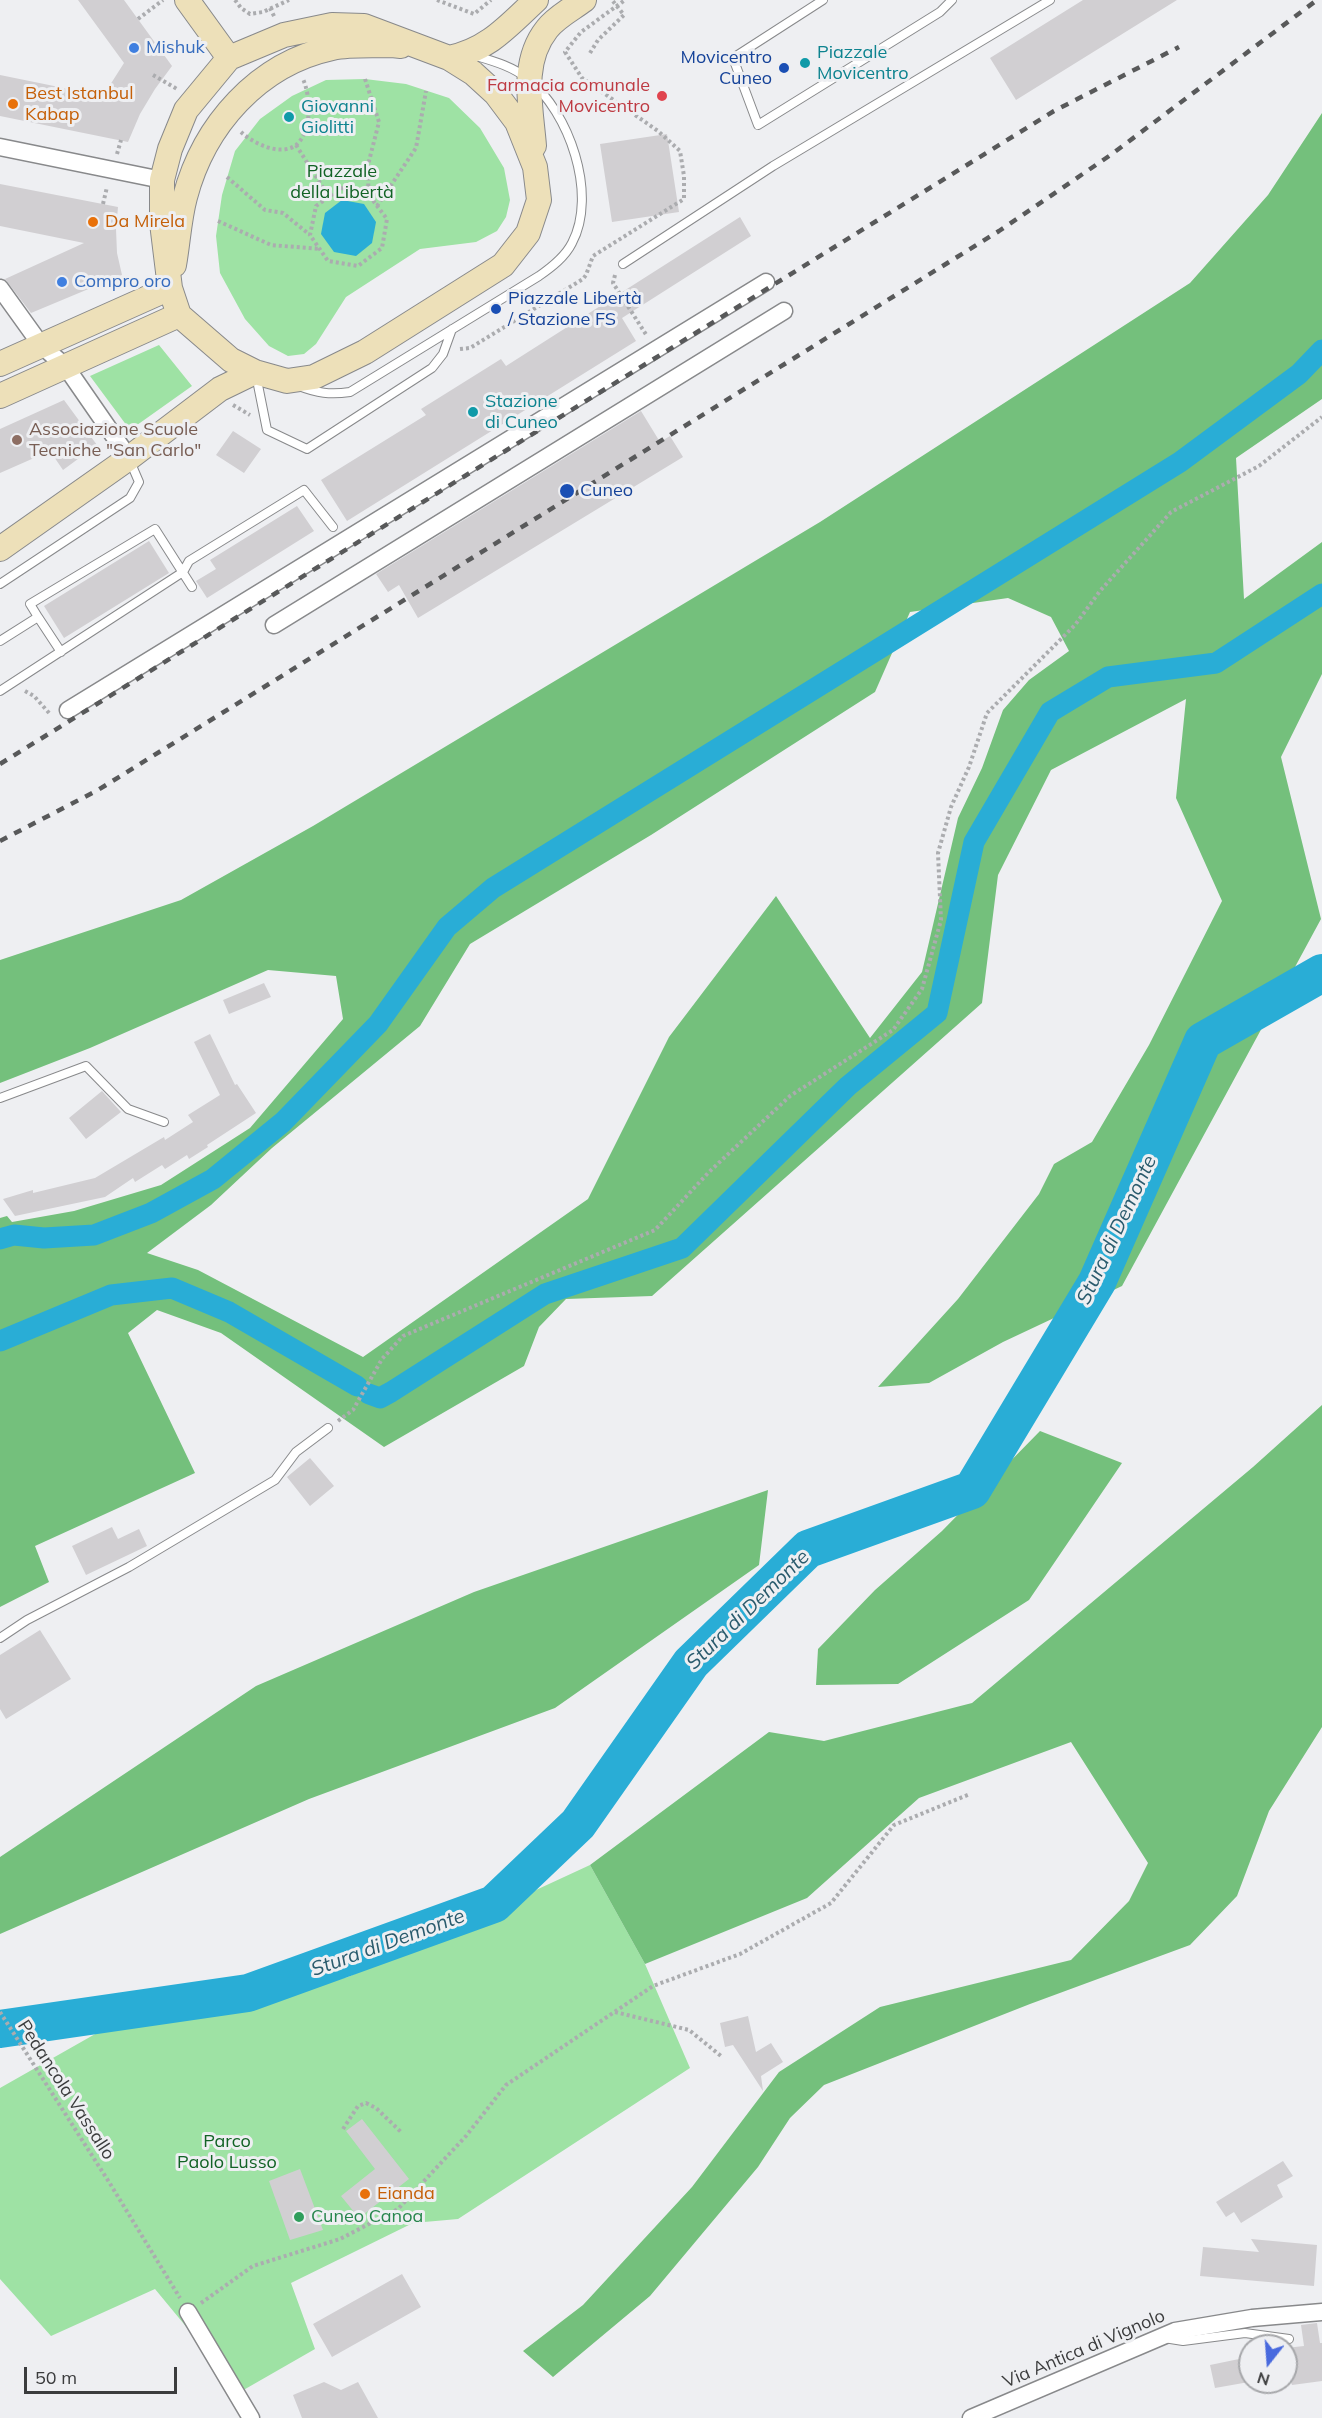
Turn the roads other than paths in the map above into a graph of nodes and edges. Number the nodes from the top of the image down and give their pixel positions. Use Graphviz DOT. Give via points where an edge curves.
graph roads {
  1 [pos="187,0"];
  2 [pos="536,0"];
  3 [pos="584,0"];
  4 [pos="823,0"];
  5 [pos="952,0"];
  6 [pos="1050,0"];
  7 [pos="449,54"];
  8 [pos="229,58"];
  9 [pos="528,79"];
  10 [pos="0,147"];
  11 [pos="535,166"];
  12 [pos="162,180"];
  13 [pos="623,264"];
  14 [pos="766,282"];
  15 [pos="0,288"];
  16 [pos="170,288"];
  17 [pos="784,311"];
  18 [pos="179,315"];
  19 [pos="452,329"];
  20 [pos="41,345"];
  21 [pos="0,364"];
  22 [pos="66,367"];
  23 [pos="255,372"];
  24 [pos="287,381"];
  25 [pos="0,396"];
  26 [pos="129,458"];
  27 [pos="333,528"];
  28 [pos="0,549"];
  29 [pos="183,572"];
  30 [pos="0,584"];
  31 [pos="192,587"];
  32 [pos="38,617"];
  33 [pos="274,625"];
  34 [pos="0,641"];
  35 [pos="61,652"];
  36 [pos="0,691"];
  37 [pos="68,710"];
  38 [pos="0,1098"];
  39 [pos="164,1122"];
  40 [pos="328,1428"];
  41 [pos="0,1638"];
  42 [pos="188,2312"];
  43 [pos="1322,2312"];
  44 [pos="1252,2334"];
  45 [pos="1160,2338"];
  46 [pos="251,2418"];
  47 [pos="971,2418"];
  1 -- 8 [label="main road"];
  2 -- 7 [label="main road" via="495,38"];
  3 -- 9 [label="main road" via="548,27 530,62"];
  4 -- 5 [label="lane" via="733,58 758,125 940,12"];
  6 -- 13 [label="lane" via="773,165"];
  7 -- 8 [label="main road" via="364,26 332,25 284,35"];
  7 -- 9 [label="lane" via="503,64"];
  7 -- 11 [label="main road" via="496,94 517,122"];
  7 -- 16 [label="main road" via="392,45 333,48 295,60 236,101 204,148 185,198"];
  8 -- 12 [label="main road" via="186,110"];
  9 -- 11 [label="main road"];
  9 -- 19 [label="lane" via="555,109 568,131 580,182 578,226 572,244 556,264"];
  10 -- 12 [label="street"];
  11 -- 24 [label="main road" via="539,200 528,233 503,265 365,352 314,377"];
  12 -- 16 [label="main road" via="162,223"];
  14 -- 37 [label="street"];
  15 -- 20 [label="street"];
  16 -- 18 [label="main road"];
  16 -- 20 [label="main road"];
  17 -- 33 [label="street"];
  18 -- 22 [label="main road"];
  18 -- 23 [label="main road" via="231,360"];
  19 -- 23 [label="lane" via="443,354 432,368 307,449 267,430"];
  19 -- 24 [label="lane" via="350,392 314,392"];
  20 -- 21 [label="main road"];
  20 -- 22 [label="street"];
  22 -- 25 [label="main road"];
  22 -- 26 [label="street"];
  23 -- 24 [label="main road"];
  23 -- 26 [label="main road" via="220,389"];
  26 -- 28 [label="main road"];
  26 -- 30 [label="lane" via="139,482 130,498"];
  27 -- 29 [label="lane" via="304,490 189,561"];
  29 -- 31 [label="lane"];
  29 -- 32 [label="lane" via="155,529 30,604"];
  29 -- 35 [label="lane"];
  32 -- 34 [label="lane"];
  32 -- 35 [label="lane"];
  35 -- 36 [label="lane"];
  38 -- 39 [label="lane" via="86,1066 128,1109"];
  40 -- 41 [label="lane" via="296,1452 275,1480"];
  42 -- 46 [label="street"];
  43 -- 45 [label="street, Via Antica di Vignolo" via="1252,2318 1175,2331"];
  44 -- 45 [label="lane" via="1182,2341"];
  45 -- 47 [label="street, Via Antica di Vignolo"];
}
